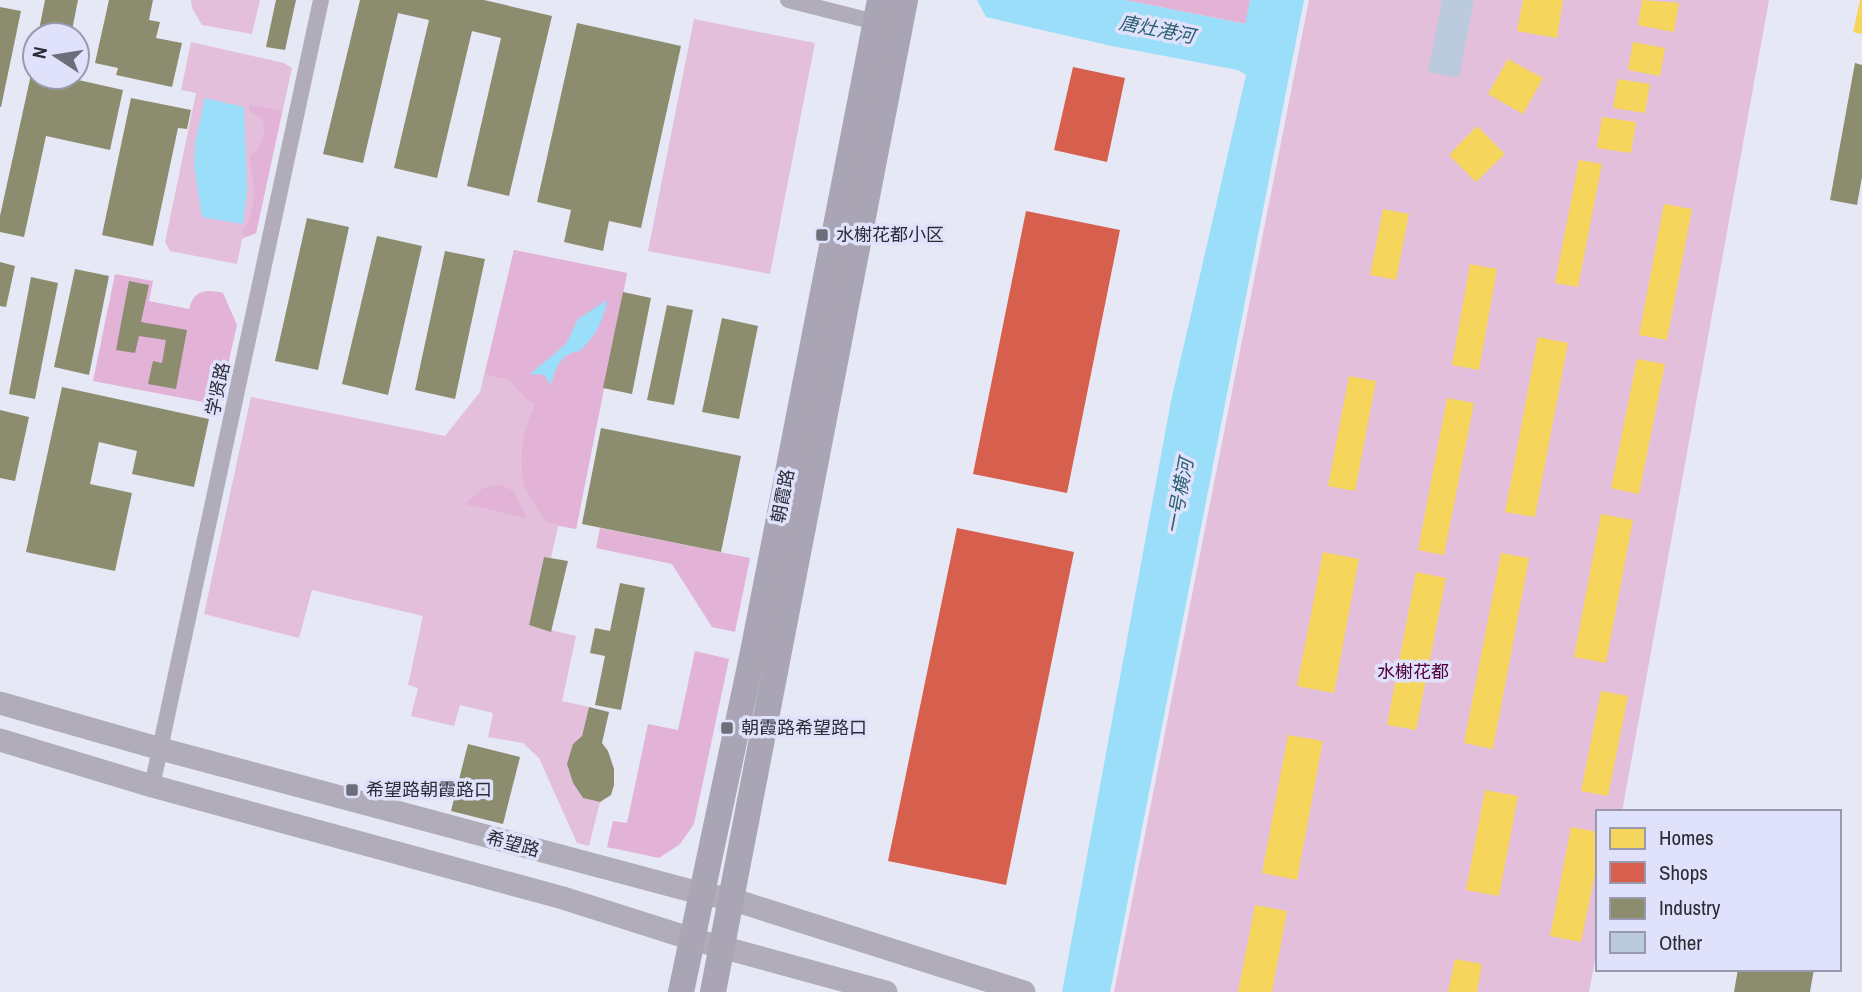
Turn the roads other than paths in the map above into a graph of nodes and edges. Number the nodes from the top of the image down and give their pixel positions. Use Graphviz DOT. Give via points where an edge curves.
graph roads {
  1 [pos="321,0"];
  2 [pos="788,0"];
  3 [pos="905,0"];
  4 [pos="885,17"];
  5 [pos="0,703"];
  6 [pos="0,740"];
  7 [pos="161,750"];
  8 [pos="152,786"];
  9 [pos="703,894"];
  10 [pos="731,899"];
  11 [pos="692,940"];
  12 [pos="722,946"];
  13 [pos="681,992"];
  14 [pos="713,992"];
  15 [pos="886,992"];
  16 [pos="1024,992"];
  1 -- 7 [label="street, 学贤路"];
  2 -- 4 [label="street"];
  3 -- 4 [label="main road, 朝霞路"];
  4 -- 9 [label="main road, 朝霞路"];
  4 -- 10 [label="main road, 朝霞路"];
  5 -- 7 [label="main road, 希望路"];
  6 -- 8 [label="main road"];
  7 -- 8 [label="street, 学贤路"];
  7 -- 9 [label="main road, 希望路"];
  8 -- 11 [label="main road" via="563,898"];
  9 -- 10 [label="main road, 希望路"];
  9 -- 11 [label="main road, 朝霞路"];
  10 -- 12 [label="main road, 朝霞路"];
  10 -- 16 [label="main road, 希望路"];
  11 -- 12 [label="main road"];
  11 -- 13 [label="main road, 朝霞路"];
  12 -- 14 [label="main road, 朝霞路"];
  12 -- 15 [label="main road"];
}
